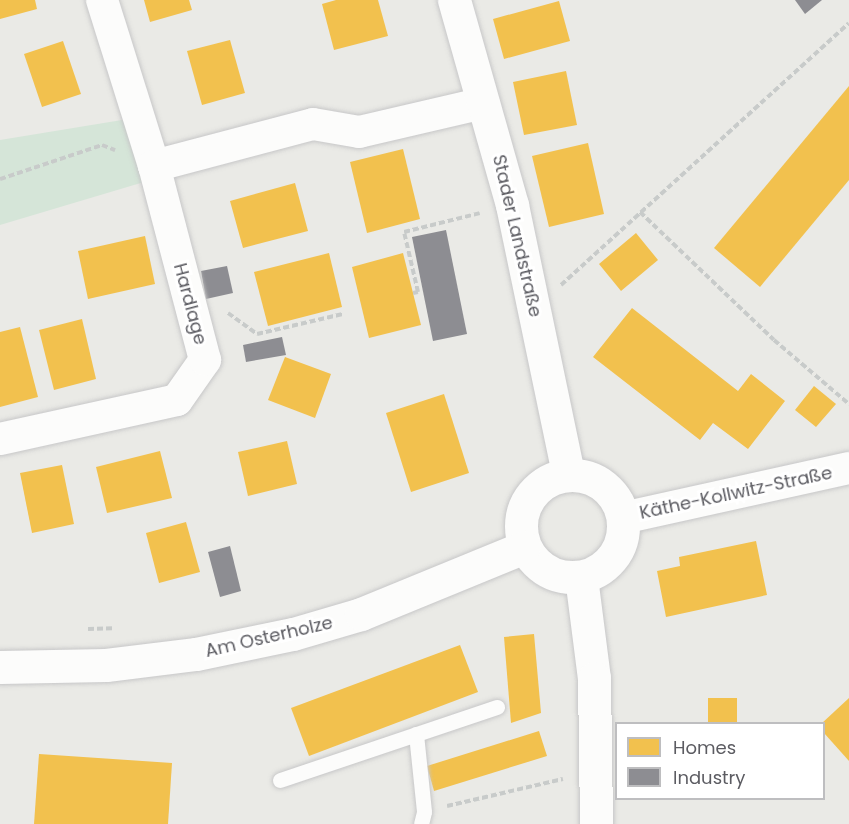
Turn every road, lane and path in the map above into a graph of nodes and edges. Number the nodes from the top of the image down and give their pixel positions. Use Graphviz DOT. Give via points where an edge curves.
graph roads {
  1 [pos="102,0"];
  2 [pos="454,0"];
  3 [pos="849,23"];
  4 [pos="484,103"];
  5 [pos="154,166"];
  6 [pos="0,179"];
  7 [pos="512,205"];
  8 [pos="640,212"];
  9 [pos="413,293"];
  10 [pos="535,309"];
  11 [pos="344,314"];
  12 [pos="194,316"];
  13 [pos="849,404"];
  14 [pos="0,439"];
  15 [pos="849,468"];
  16 [pos="568,474"];
  17 [pos="623,518"];
  18 [pos="524,547"];
  19 [pos="581,577"];
  20 [pos="120,628"];
  21 [pos="85,629"];
  22 [pos="0,667"];
  23 [pos="497,707"];
  24 [pos="416,734"];
  25 [pos="596,771"];
  26 [pos="280,780"];
  27 [pos="423,818"];
  28 [pos="596,824"];
  1 -- 5 [label="street, Hardlage"];
  2 -- 4 [label="street, Stader Landstraße"];
  3 -- 8 [label="path"];
  4 -- 5 [label="street" via="359,132 313,124"];
  4 -- 7 [label="street, Stader Landstraße"];
  5 -- 6 [label="path" via="102,145"];
  5 -- 12 [label="street, Hardlage"];
  7 -- 9 [label="path" via="404,232 418,292"];
  7 -- 10 [label="street, Stader Landstraße"];
  8 -- 10 [label="path"];
  8 -- 13 [label="path" via="774,340"];
  10 -- 16 [label="street, Stader Landstraße"];
  11 -- 12 [label="path" via="257,334 225,310"];
  12 -- 14 [label="street, Hardlage" via="205,360 177,400"];
  15 -- 17 [label="street, Käthe-Kollwitz-Straße"];
  16 -- 17 [label="street" via="604,485"];
  16 -- 18 [label="street" via="537,488 526,501 520,517"];
  17 -- 19 [label="street" via="622,538 615,556 600,570"];
  18 -- 19 [label="street" via="538,566 551,574"];
  18 -- 22 [label="street, Am Osterholze" via="361,614 293,634 196,654 106,665"];
  19 -- 25 [label="street" via="594,678"];
  20 -- 21 [label="path"];
  23 -- 24 [label="lane"];
  24 -- 26 [label="lane"];
  24 -- 27 [label="lane"];
  25 -- 27 [label="path"];
  25 -- 28 [label="street"];
}
